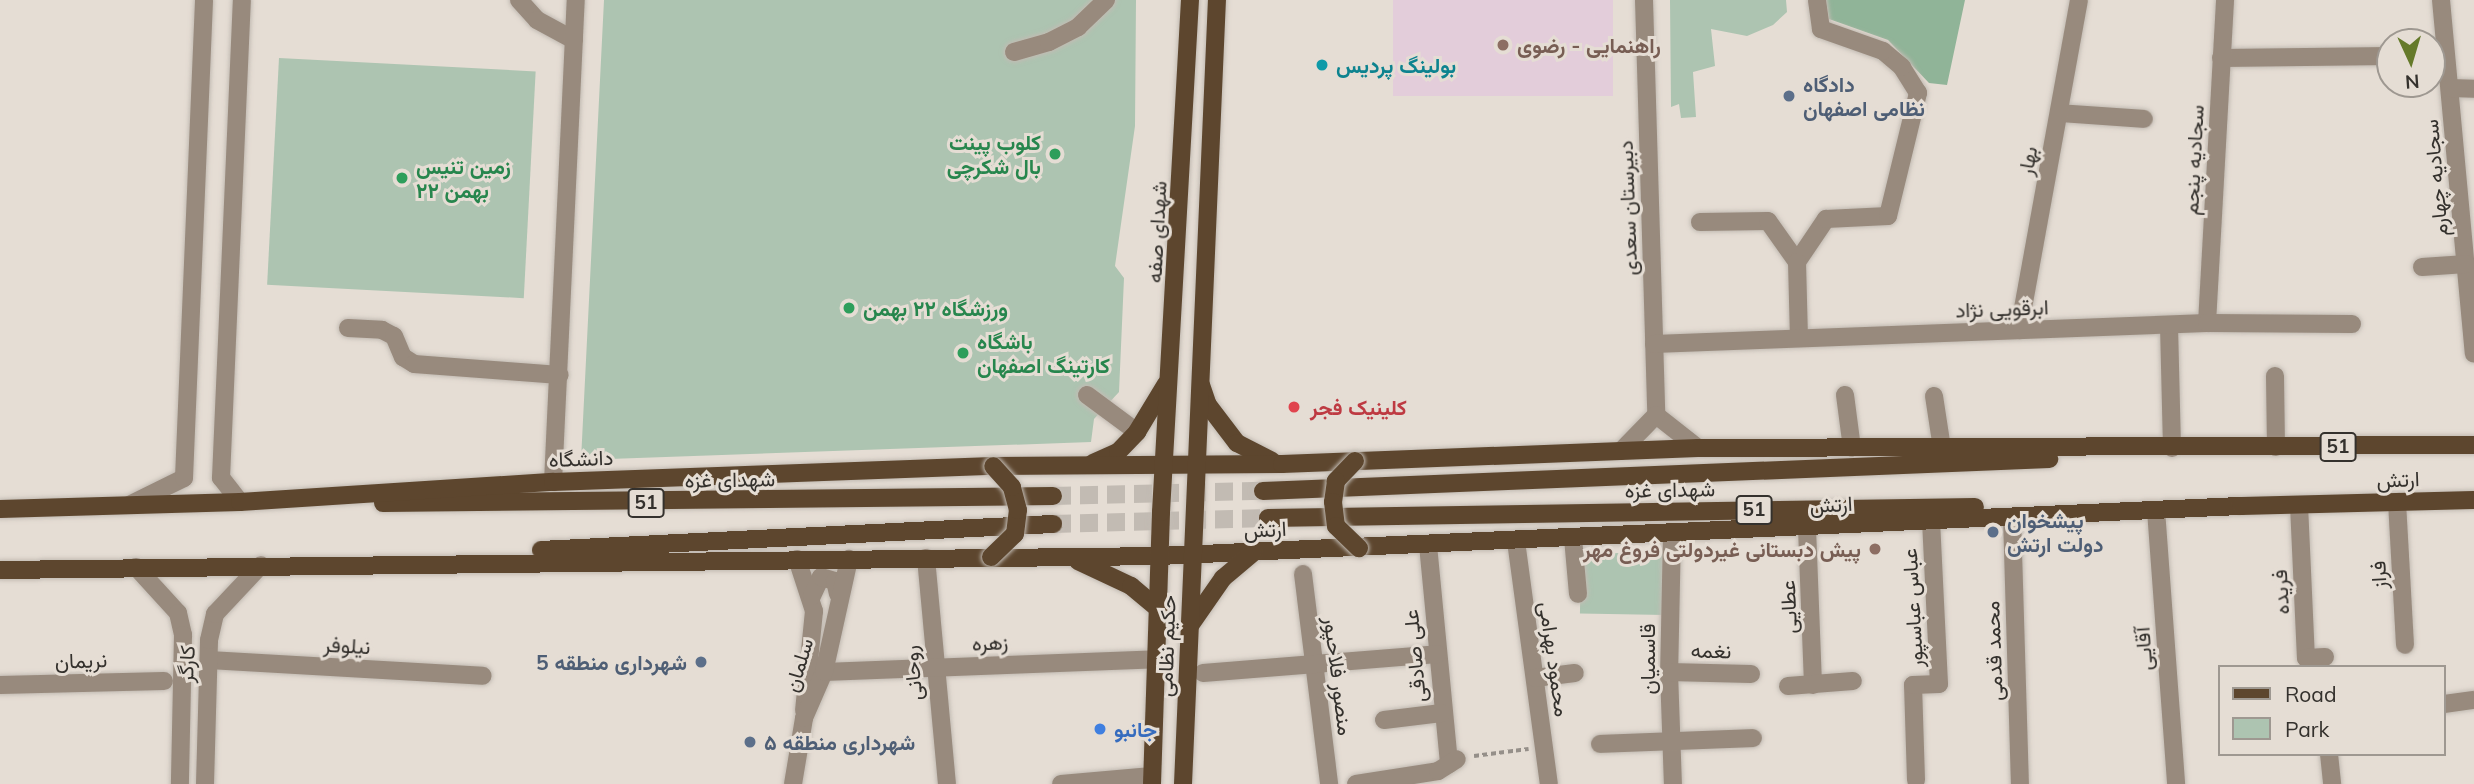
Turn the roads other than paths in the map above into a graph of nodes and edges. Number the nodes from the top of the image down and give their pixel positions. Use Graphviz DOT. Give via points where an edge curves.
graph roads {
  1 [pos="204,0"];
  2 [pos="242,0"];
  3 [pos="519,0"];
  4 [pos="576,0"];
  5 [pos="1106,0"];
  6 [pos="1190,0"];
  7 [pos="1217,0"];
  8 [pos="1644,0"];
  9 [pos="1817,0"];
  10 [pos="2079,0"];
  11 [pos="2225,0"];
  12 [pos="2441,0"];
  13 [pos="2440,28"];
  14 [pos="573,40"];
  15 [pos="1014,51"];
  16 [pos="2376,56"];
  17 [pos="2221,58"];
  18 [pos="2446,77"];
  19 [pos="2450,89"];
  20 [pos="2474,89"];
  21 [pos="2059,113"];
  22 [pos="2144,119"];
  23 [pos="1700,222"];
  24 [pos="2469,231"];
  25 [pos="1797,262"];
  26 [pos="2466,264"];
  27 [pos="2421,267"];
  28 [pos="2471,285"];
  29 [pos="2207,323"];
  30 [pos="2352,324"];
  31 [pos="2169,325"];
  32 [pos="348,328"];
  33 [pos="2019,330"];
  34 [pos="1799,338"];
  35 [pos="1654,344"];
  36 [pos="2474,353"];
  37 [pos="1172,371"];
  38 [pos="559,375"];
  39 [pos="2275,376"];
  40 [pos="1198,378"];
  41 [pos="1845,394"];
  42 [pos="1087,395"];
  43 [pos="1934,396"];
  44 [pos="1656,415"];
  45 [pos="1137,432"];
  46 [pos="2474,445"];
  47 [pos="2276,447"];
  48 [pos="1698,448"];
  49 [pos="1852,448"];
  50 [pos="1942,448"];
  51 [pos="2172,448"];
  52 [pos="2203,448"];
  53 [pos="1620,451"];
  54 [pos="1355,461"];
  55 [pos="1090,464"];
  56 [pos="1282,464"];
  57 [pos="993,466"];
  58 [pos="1194,466"];
  59 [pos="1164,467"];
  60 [pos="553,482"];
  61 [pos="1263,491"];
  62 [pos="1053,496"];
  63 [pos="2474,500"];
  64 [pos="240,502"];
  65 [pos="2397,502"];
  66 [pos="129,505"];
  67 [pos="2299,505"];
  68 [pos="2241,506"];
  69 [pos="0,509"];
  70 [pos="2156,510"];
  71 [pos="1161,512"];
  72 [pos="2012,517"];
  73 [pos="1268,518"];
  74 [pos="1931,521"];
  75 [pos="1053,524"];
  76 [pos="1807,528"];
  77 [pos="1672,534"];
  78 [pos="1573,538"];
  79 [pos="1516,541"];
  80 [pos="1427,545"];
  81 [pos="1359,548"];
  82 [pos="1253,552"];
  83 [pos="1191,555"];
  84 [pos="1065,556"];
  85 [pos="1160,556"];
  86 [pos="991,557"];
  87 [pos="926,558"];
  88 [pos="797,559"];
  89 [pos="849,559"];
  90 [pos="261,565"];
  91 [pos="136,567"];
  92 [pos="0,570"];
  93 [pos="1303,574"];
  94 [pos="1160,583"];
  95 [pos="1191,585"];
  96 [pos="838,594"];
  97 [pos="1577,594"];
  98 [pos="812,596"];
  99 [pos="1160,610"];
  100 [pos="1189,627"];
  101 [pos="2405,645"];
  102 [pos="1437,654"];
  103 [pos="2325,657"];
  104 [pos="1157,659"];
  105 [pos="209,660"];
  106 [pos="1315,663"];
  107 [pos="934,667"];
  108 [pos="824,671"];
  109 [pos="1669,672"];
  110 [pos="1196,673"];
  111 [pos="1575,673"];
  112 [pos="1751,674"];
  113 [pos="483,676"];
  114 [pos="1535,678"];
  115 [pos="164,681"];
  116 [pos="1853,681"];
  117 [pos="0,685"];
  118 [pos="1813,685"];
  119 [pos="1788,686"];
  120 [pos="2474,700"];
  121 [pos="2446,704"];
  122 [pos="1442,713"];
  123 [pos="804,718"];
  124 [pos="1384,720"];
  125 [pos="1753,738"];
  126 [pos="1670,739"];
  127 [pos="1600,744"];
  128 [pos="2329,756"];
  129 [pos="1152,780"];
  130 [pos="1916,780"];
  131 [pos="180,784"];
  132 [pos="205,784"];
  133 [pos="793,784"];
  134 [pos="947,784"];
  135 [pos="1061,784"];
  136 [pos="1183,784"];
  137 [pos="1329,784"];
  138 [pos="1356,784"];
  139 [pos="1549,784"];
  140 [pos="1673,784"];
  141 [pos="2020,784"];
  142 [pos="2176,784"];
  143 [pos="2332,784"];
  1 -- 66 [label="street" via="184,478"];
  2 -- 64 [label="street" via="221,478"];
  3 -- 14 [label="street" via="537,20"];
  4 -- 14 [label="street"];
  5 -- 15 [label="street" via="1078,27 1049,42"];
  6 -- 37 [label="main road, شهدای صفه"];
  7 -- 40 [label="main road"];
  8 -- 35 [label="street, دبیرستان سعدی"];
  9 -- 25 [label="street" via="1821,29 1883,51 1902,67 1919,93 1888,216 1826,219"];
  10 -- 21 [label="street, بهار"];
  11 -- 17 [label="street, سجادیه پنجم"];
  12 -- 13 [label="street, سجادیه چهارم"];
  14 -- 38 [label="street"];
  16 -- 17 [label="street"];
  17 -- 29 [label="street, سجادیه پنجم"];
  18 -- 19 [label="street, سجادیه چهارم"];
  19 -- 20 [label="street"];
  19 -- 24 [label="street, سجادیه چهارم"];
  21 -- 22 [label="street"];
  21 -- 33 [label="street, بهار"];
  23 -- 25 [label="street" via="1768,221"];
  24 -- 26 [label="street, سجادیه چهارم"];
  25 -- 34 [label="street"];
  26 -- 27 [label="street"];
  26 -- 28 [label="street, سجادیه چهارم"];
  28 -- 36 [label="street, سجادیه چهارم"];
  29 -- 30 [label="street, ابرقویی نژاد"];
  29 -- 31 [label="street, ابرقویی نژاد"];
  31 -- 33 [label="street, ابرقویی نژاد"];
  31 -- 51 [label="street"];
  32 -- 38 [label="street" via="382,330 394,336 403,357 414,364"];
  33 -- 34 [label="street, ابرقویی نژاد"];
  34 -- 35 [label="street, ابرقویی نژاد"];
  35 -- 44 [label="street, دبیرستان سعدی"];
  37 -- 45 [label="main road" via="1156,407"];
  37 -- 59 [label="main road, شهدای صفه"];
  38 -- 60 [label="street"];
  39 -- 47 [label="street"];
  40 -- 56 [label="main road" via="1208,405 1237,443 1256,456"];
  40 -- 58 [label="main road"];
  41 -- 49 [label="street"];
  42 -- 45 [label="street"];
  43 -- 50 [label="street"];
  44 -- 48 [label="street"];
  44 -- 53 [label="street"];
  45 -- 55 [label="main road" via="1118,452"];
  46 -- 47 [label="main road, ارتش / 51"];
  47 -- 52 [label="main road, ارتش / 51"];
  48 -- 49 [label="main road, ارتش"];
  48 -- 53 [label="main road, ارتش"];
  49 -- 50 [label="main road, ارتش"];
  50 -- 51 [label="main road, ارتش"];
  51 -- 52 [label="main road, ارتش"];
  52 -- 61 [label="main road, شهدای غزه / 51" via="2073,458"];
  53 -- 54 [label="main road, ارتش"];
  54 -- 56 [label="main road, ارتش"];
  54 -- 81 [label="main road, bridge" via="1336,481 1332,502 1336,526"];
  55 -- 57 [label="main road, دانشگاه"];
  55 -- 59 [label="main road, دانشگاه"];
  56 -- 58 [label="main road, ارتش"];
  57 -- 60 [label="main road, دانشگاه"];
  57 -- 86 [label="main road, bridge" via="1012,488 1018,510 1015,534"];
  58 -- 59 [label="main road, ارتش"];
  58 -- 83 [label="main road, حکیم نظامی"];
  59 -- 71 [label="main road, شهدای صفه"];
  60 -- 64 [label="main road, دانشگاه"];
  62 -- 64 [label="main road, شهدای غزه / 51" via="525,505"];
  63 -- 65 [label="main road, ارتش / 51"];
  64 -- 66 [label="main road, دانشگاه / 51"];
  65 -- 67 [label="main road, ارتش / 51"];
  65 -- 101 [label="street, فراز"];
  66 -- 69 [label="main road, دانشگاه / 51"];
  67 -- 68 [label="main road, ارتش / 51"];
  67 -- 103 [label="street, فریده" via="2306,658"];
  68 -- 70 [label="main road, ارتش"];
  68 -- 73 [label="main road, شهدای غزه / 51"];
  70 -- 72 [label="main road, ارتش"];
  70 -- 142 [label="street, آقایی"];
  71 -- 85 [label="main road, حکیم نظامی"];
  72 -- 74 [label="main road, ارتش"];
  72 -- 141 [label="street, محمد قدمی"];
  74 -- 76 [label="main road, ارتش"];
  74 -- 130 [label="street, عباس عباسپور" via="1939,684 1913,685"];
  75 -- 90 [label="main road, 51"];
  76 -- 77 [label="main road, ارتش"];
  76 -- 118 [label="street, عطایی"];
  77 -- 78 [label="main road, ارتش"];
  77 -- 109 [label="street, قاسمیان"];
  78 -- 79 [label="main road, ارتش"];
  78 -- 97 [label="street"];
  79 -- 80 [label="main road, ارتش"];
  79 -- 114 [label="street, محمود بهرامی"];
  80 -- 81 [label="main road, ارتش"];
  80 -- 102 [label="street, علی صادقی"];
  81 -- 82 [label="main road, ارتش"];
  82 -- 83 [label="main road, ارتش"];
  82 -- 100 [label="main road" via="1223,578"];
  83 -- 85 [label="main road, ارتش"];
  83 -- 95 [label="main road, حکیم نظامی"];
  84 -- 85 [label="main road"];
  84 -- 86 [label="main road"];
  84 -- 99 [label="main road" via="1100,568"];
  85 -- 94 [label="main road, حکیم نظامی"];
  86 -- 87 [label="main road"];
  87 -- 89 [label="main road"];
  87 -- 107 [label="street, روحانی"];
  88 -- 89 [label="main road"];
  88 -- 90 [label="main road"];
  88 -- 98 [label="street"];
  89 -- 96 [label="street, سلمان"];
  90 -- 91 [label="main road, 51"];
  90 -- 105 [label="street, کارگر" via="215,614"];
  91 -- 92 [label="main road, 51"];
  91 -- 131 [label="street, کارگر" via="178,613 183,635"];
  93 -- 106 [label="street, منصور فلاحپور"];
  94 -- 95 [label="main road" via="1163,576 1177,570"];
  94 -- 99 [label="main road, حکیم نظامی"];
  95 -- 100 [label="main road, حکیم نظامی"];
  96 -- 98 [label="street" via="835,581 821,577"];
  96 -- 108 [label="street, سلمان"];
  98 -- 123 [label="street"];
  99 -- 104 [label="main road, حکیم نظامی"];
  100 -- 110 [label="main road, حکیم نظامی"];
  102 -- 106 [label="street"];
  102 -- 122 [label="street, علی صادقی"];
  104 -- 107 [label="street, زهره"];
  104 -- 129 [label="main road, حکیم نظامی"];
  105 -- 113 [label="street, نیلوفر"];
  105 -- 132 [label="street, کارگر"];
  106 -- 110 [label="street"];
  106 -- 137 [label="street, منصور فلاحپور"];
  107 -- 108 [label="street, زهره"];
  107 -- 134 [label="street, روحانی"];
  108 -- 123 [label="street, سلمان"];
  109 -- 112 [label="street, نغمه"];
  109 -- 126 [label="street, قاسمیان"];
  110 -- 136 [label="main road, حکیم نظامی"];
  111 -- 114 [label="street"];
  114 -- 139 [label="street, محمود بهرامی"];
  115 -- 117 [label="street, نریمان"];
  116 -- 118 [label="street"];
  118 -- 119 [label="street"];
  120 -- 121 [label="street"];
  122 -- 124 [label="street"];
  122 -- 138 [label="street, علی صادقی" via="1454,761 1438,771"];
  123 -- 133 [label="street, سلمان"];
  125 -- 126 [label="street"];
  126 -- 127 [label="street"];
  126 -- 140 [label="street, قاسمیان"];
  128 -- 143 [label="street"];
  129 -- 135 [label="street"];
}
